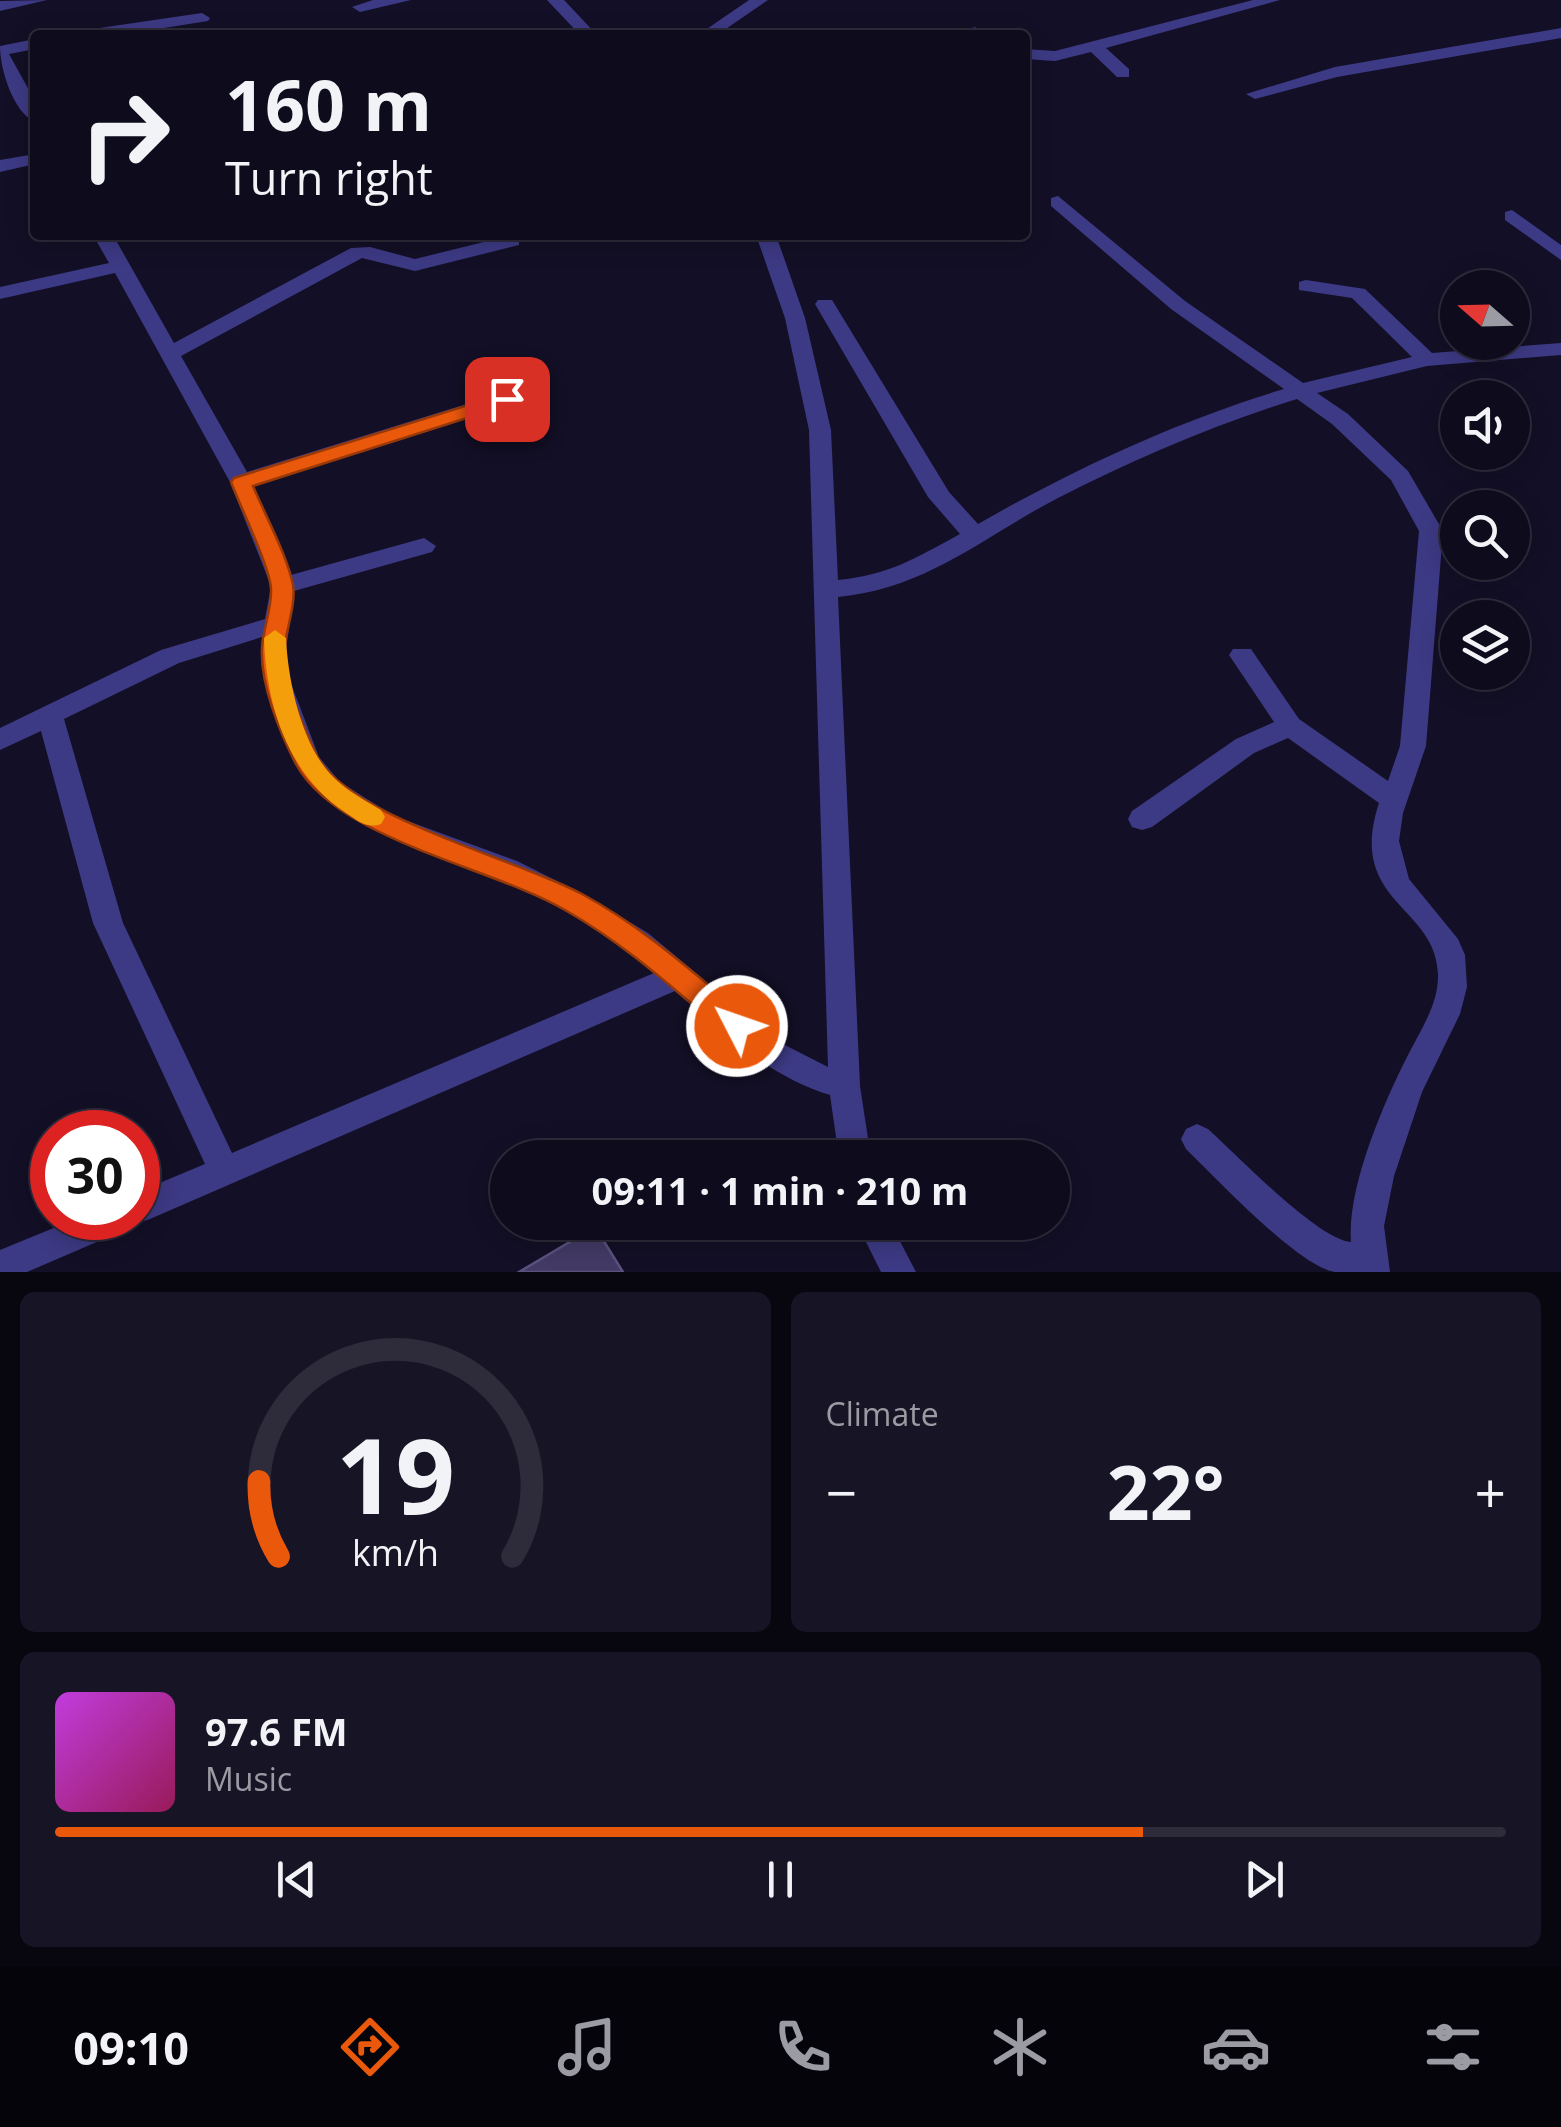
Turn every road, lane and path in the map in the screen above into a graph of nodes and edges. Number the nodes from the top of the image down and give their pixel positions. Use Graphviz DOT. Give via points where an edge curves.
graph roads {
  1 [pos="39,0"];
  2 [pos="403,0"];
  3 [pos="554,0"];
  4 [pos="760,0"];
  5 [pos="1272,0"];
  6 [pos="0,6"];
  7 [pos="360,7"];
  8 [pos="202,18"];
  9 [pos="120,30"];
  10 [pos="584,30"];
  11 [pos="714,30"];
  12 [pos="1561,33"];
  13 [pos="30,45"];
  14 [pos="1094,46"];
  15 [pos="0,52"];
  16 [pos="1030,55"];
  17 [pos="1123,73"];
  18 [pos="1255,94"];
  19 [pos="30,108"];
  20 [pos="30,161"];
  21 [pos="0,166"];
  22 [pos="1058,202"];
  23 [pos="1512,216"];
  24 [pos="106,240"];
  25 [pos="768,240"];
  26 [pos="512,241"];
  27 [pos="1561,254"];
  28 [pos="121,266"];
  29 [pos="1306,286"];
  30 [pos="0,292"];
  31 [pos="825,304"];
  32 [pos="1561,349"];
  33 [pos="168,354"];
  34 [pos="1427,360"];
  35 [pos="1301,391"];
  36 [pos="507,399"];
  37 [pos="241,482"];
  38 [pos="977,537"];
  39 [pos="424,546"];
  40 [pos="282,586"];
  41 [pos="824,590"];
  42 [pos="277,626"];
  43 [pos="1242,655"];
  44 [pos="50,716"];
  45 [pos="1290,726"];
  46 [pos="0,740"];
  47 [pos="1392,798"];
  48 [pos="1142,819"];
  49 [pos="679,974"];
  50 [pos="844,1086"];
  51 [pos="1197,1139"];
  52 [pos="852,1140"];
  53 [pos="224,1171"];
  54 [pos="160,1199"];
  55 [pos="62,1240"];
  56 [pos="882,1240"];
  57 [pos="0,1266"];
  58 [pos="1372,1266"];
  59 [pos="899,1272"];
  1 -- 6 [label="street"];
  2 -- 7 [label="street"];
  3 -- 10 [label="street"];
  4 -- 11 [label="street"];
  5 -- 14 [label="street"];
  8 -- 9 [label="street"];
  12 -- 18 [label="street" via="1335,72"];
  13 -- 15 [label="street"];
  14 -- 16 [label="street"];
  14 -- 17 [label="street"];
  15 -- 19 [label="street"];
  20 -- 21 [label="street"];
  22 -- 35 [label="street" via="1154,286"];
  23 -- 27 [label="street"];
  24 -- 28 [label="street"];
  25 -- 41 [label="street" via="795,318 820,430"];
  26 -- 33 [label="street" via="420,264 358,252"];
  28 -- 30 [label="street"];
  28 -- 33 [label="street"];
  29 -- 34 [label="street" via="1358,293"];
  31 -- 38 [label="street" via="940,498"];
  32 -- 34 [label="street"];
  33 -- 37 [label="street"];
  34 -- 35 [label="street"];
  35 -- 38 [label="street" via="1146,447"];
  35 -- 47 [label="street" via="1400,476 1431,531 1413,746"];
  36 -- 37 [label="street"];
  37 -- 40 [label="street"];
  38 -- 41 [label="street" via="906,575"];
  39 -- 40 [label="street"];
  40 -- 42 [label="street"];
  41 -- 50 [label="street"];
  42 -- 44 [label="street" via="196,647"];
  42 -- 49 [label="street" via="277,681 307,762 330,790 384,824 573,902"];
  43 -- 45 [label="street"];
  44 -- 46 [label="street"];
  44 -- 53 [label="street" via="108,922"];
  45 -- 47 [label="street"];
  45 -- 48 [label="street" via="1245,746"];
  47 -- 58 [label="street" via="1386,858 1398,885 1440,930 1454,970 1449,1003 1410,1082 1366,1224"];
  49 -- 50 [label="street" via="766,1051"];
  49 -- 53 [label="street"];
  50 -- 52 [label="street"];
  51 -- 58 [label="street" via="1298,1232 1337,1258"];
  53 -- 54 [label="street"];
  55 -- 57 [label="street"];
  56 -- 59 [label="street"];
}
